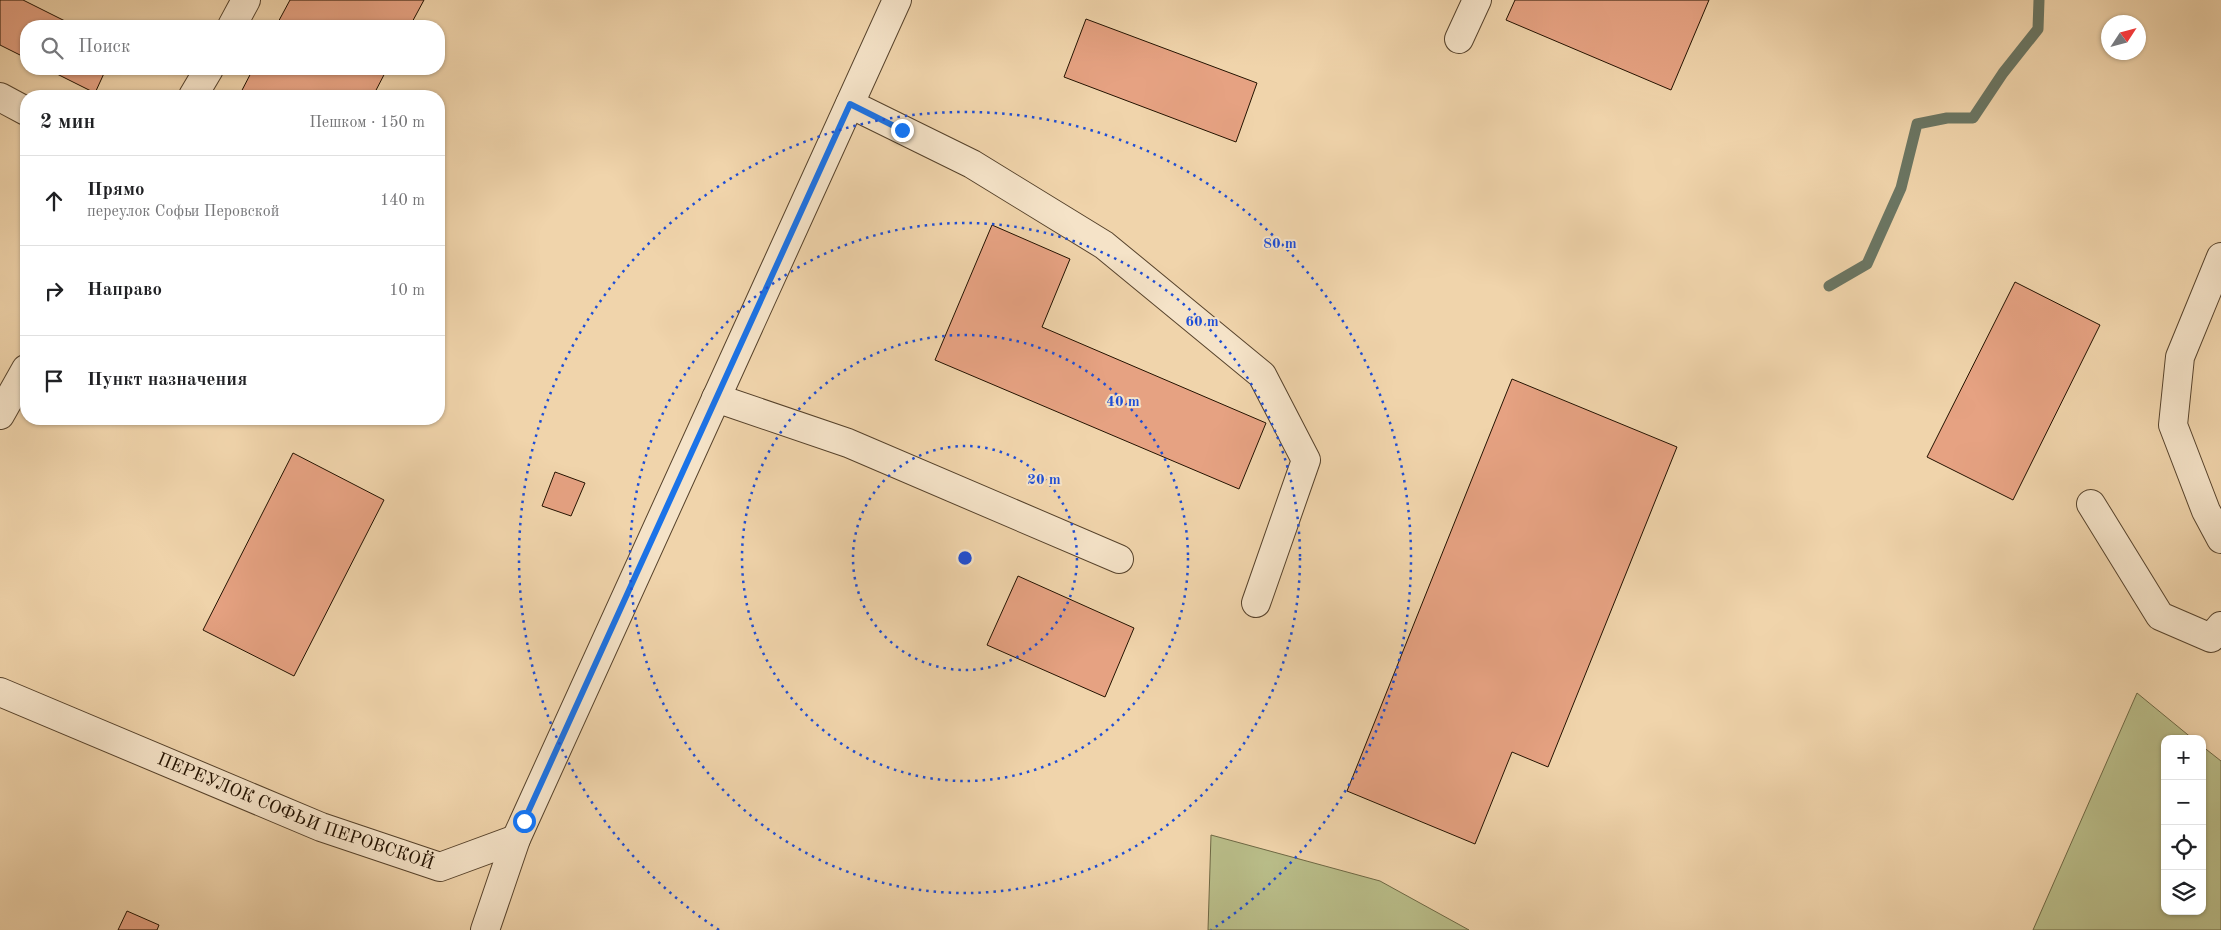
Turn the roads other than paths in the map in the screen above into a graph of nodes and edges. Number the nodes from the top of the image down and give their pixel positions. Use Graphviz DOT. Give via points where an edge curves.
graph roads {
  1 [pos="246,0"];
  2 [pos="897,0"];
  3 [pos="1476,0"];
  4 [pos="235,20"];
  5 [pos="1459,39"];
  6 [pos="205,75"];
  7 [pos="197,90"];
  8 [pos="0,97"];
  9 [pos="850,104"];
  10 [pos="20,107"];
  11 [pos="2221,257"];
  12 [pos="20,380"];
  13 [pos="716,398"];
  14 [pos="0,415"];
  15 [pos="2091,504"];
  16 [pos="2221,539"];
  17 [pos="1119,559"];
  18 [pos="1256,603"];
  19 [pos="2221,626"];
  20 [pos="0,692"];
  21 [pos="516,839"];
  22 [pos="485,930"];
  1 -- 4 [label="street"];
  2 -- 9 [label="street"];
  3 -- 5 [label="street"];
  6 -- 7 [label="street"];
  8 -- 10 [label="street"];
  9 -- 13 [label="street"];
  9 -- 18 [label="street" via="972,164 1104,246 1262,375 1306,460"];
  11 -- 16 [label="street" via="2180,357 2173,425 2206,511"];
  12 -- 14 [label="street"];
  13 -- 17 [label="street" via="848,443"];
  13 -- 21 [label="street"];
  15 -- 19 [label="street" via="2160,616 2211,638"];
  20 -- 21 [label="street, ПЕРЕУЛОК СОФЬИ ПЕРОВСКОЙ" via="321,827 440,867"];
  21 -- 22 [label="street"];
}
